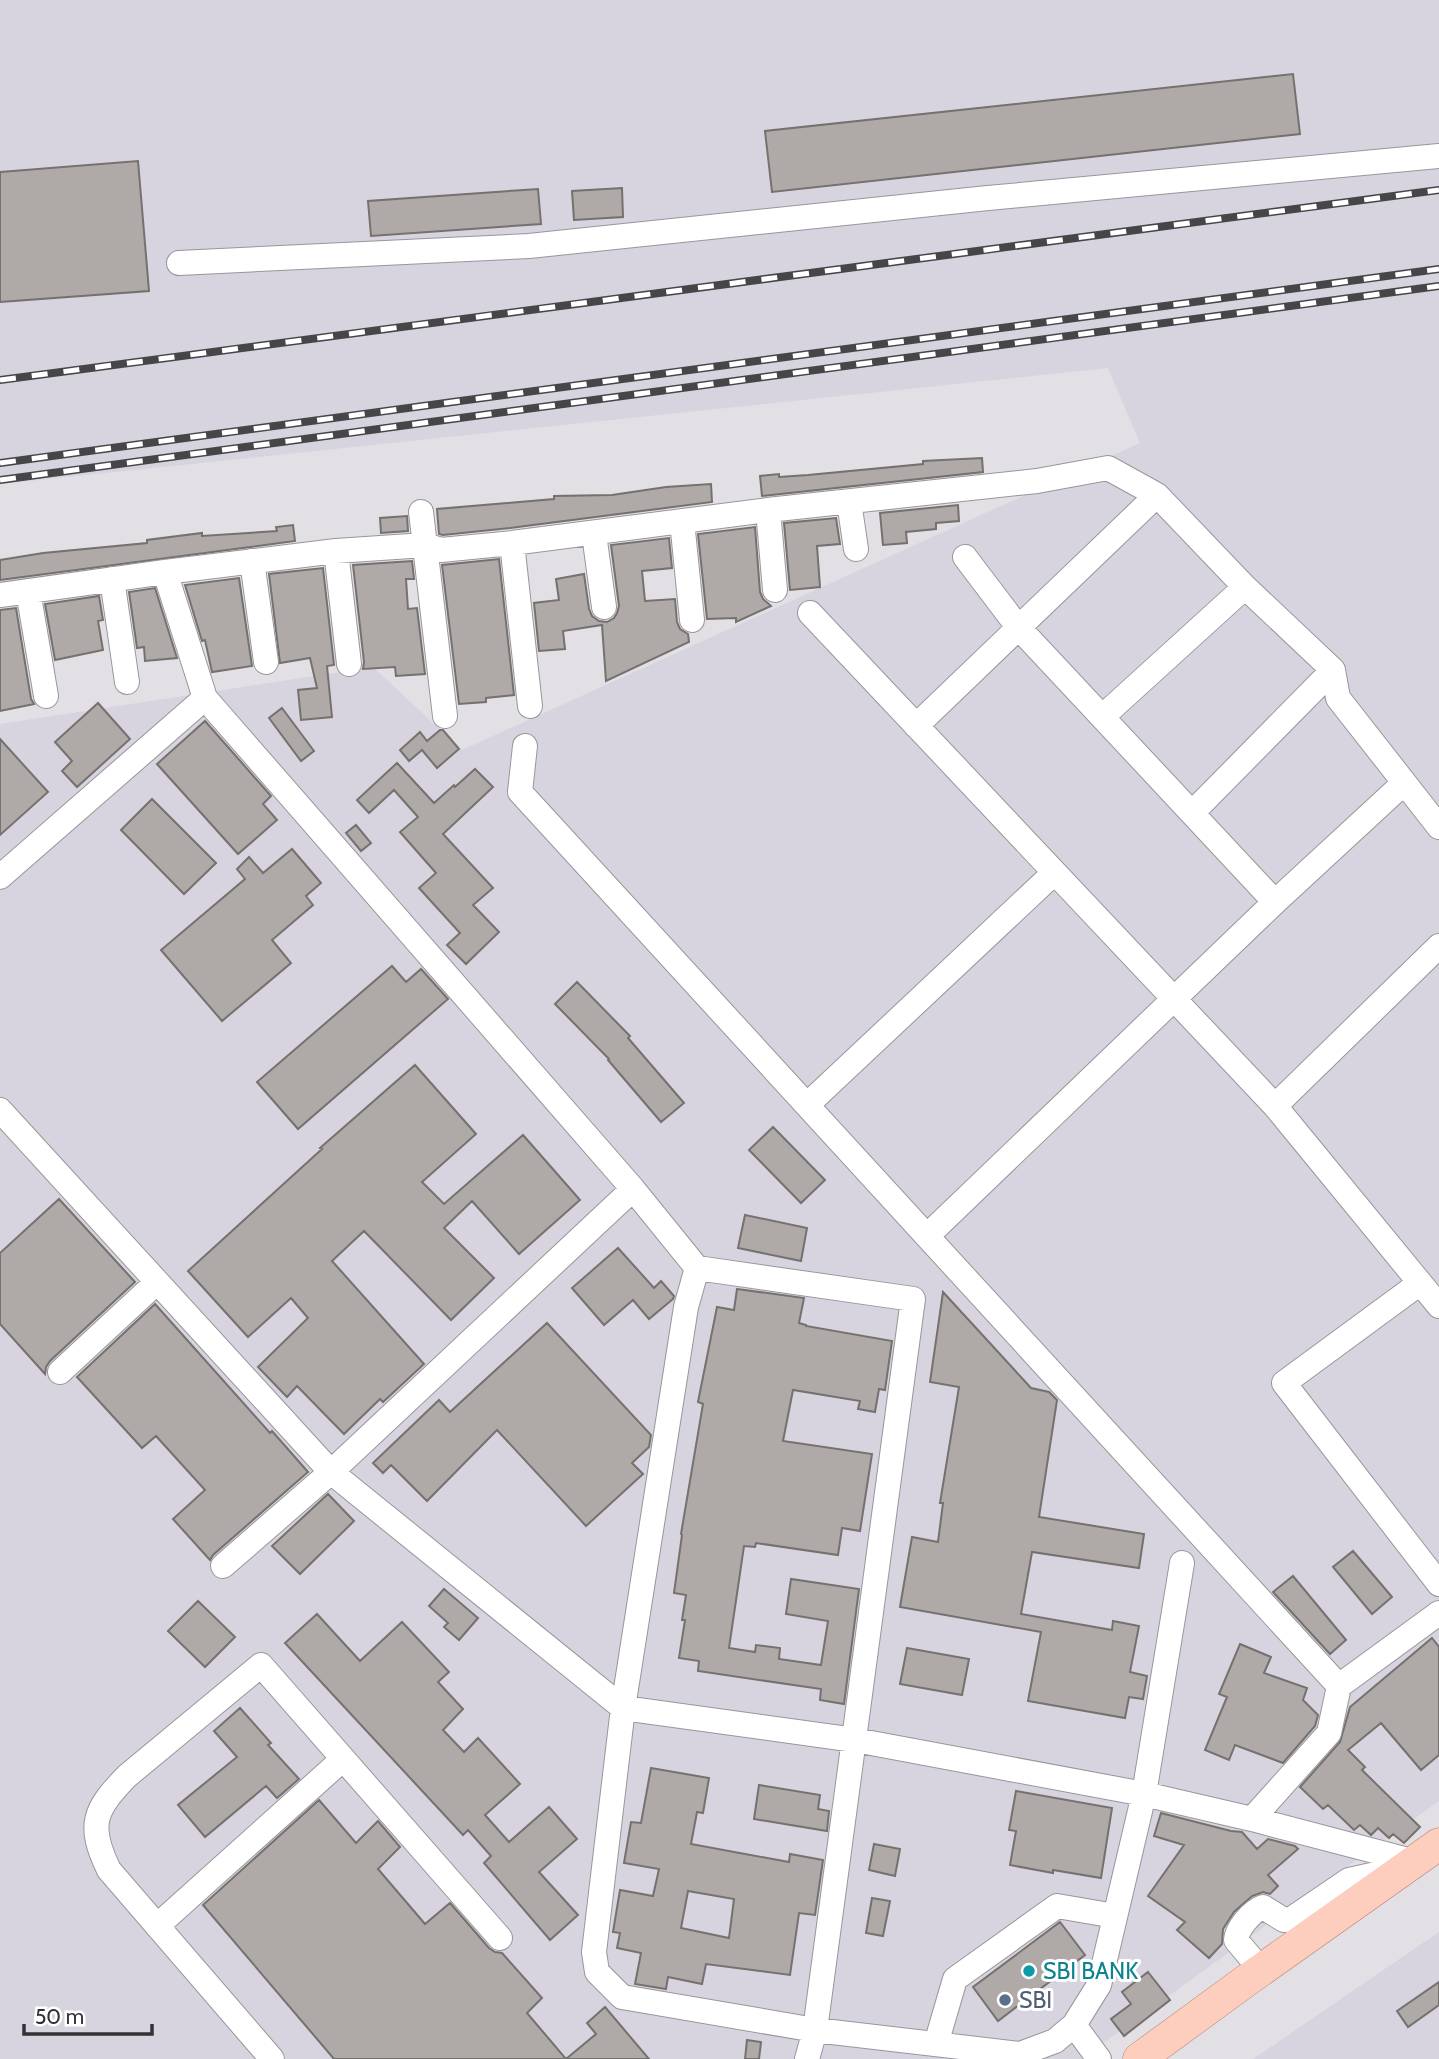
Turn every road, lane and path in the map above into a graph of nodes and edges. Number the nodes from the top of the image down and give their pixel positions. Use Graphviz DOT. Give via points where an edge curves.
graph roads {
  1 [pos="1439,156"];
  2 [pos="179,263"];
  3 [pos="1157,495"];
  4 [pos="849,502"];
  5 [pos="768,510"];
  6 [pos="421,512"];
  7 [pos="681,521"];
  8 [pos="594,534"];
  9 [pos="512,543"];
  10 [pos="425,545"];
  11 [pos="856,549"];
  12 [pos="336,551"];
  13 [pos="965,557"];
  14 [pos="252,561"];
  15 [pos="165,572"];
  16 [pos="112,579"];
  17 [pos="1245,587"];
  18 [pos="775,590"];
  19 [pos="29,591"];
  20 [pos="0,595"];
  21 [pos="604,607"];
  22 [pos="810,613"];
  23 [pos="692,620"];
  24 [pos="1018,627"];
  25 [pos="266,663"];
  26 [pos="349,664"];
  27 [pos="1333,670"];
  28 [pos="127,682"];
  29 [pos="46,696"];
  30 [pos="205,698"];
  31 [pos="530,706"];
  32 [pos="445,716"];
  33 [pos="1102,717"];
  34 [pos="916,726"];
  35 [pos="525,746"];
  36 [pos="1404,783"];
  37 [pos="1192,813"];
  38 [pos="1439,827"];
  39 [pos="1054,873"];
  40 [pos="0,877"];
  41 [pos="1275,902"];
  42 [pos="1439,946"];
  43 [pos="1174,1000"];
  44 [pos="807,1105"];
  45 [pos="1275,1106"];
  46 [pos="0,1110"];
  47 [pos="633,1189"];
  48 [pos="927,1236"];
  49 [pos="698,1268"];
  50 [pos="156,1283"];
  51 [pos="1420,1283"];
  52 [pos="1439,1306"];
  53 [pos="60,1372"];
  54 [pos="331,1472"];
  55 [pos="1182,1563"];
  56 [pos="223,1566"];
  57 [pos="1439,1584"];
  58 [pos="1439,1613"];
  59 [pos="1339,1686"];
  60 [pos="623,1708"];
  61 [pos="855,1740"];
  62 [pos="343,1759"];
  63 [pos="1144,1794"];
  64 [pos="1252,1819"];
  65 [pos="1422,1862"];
  66 [pos="1115,1916"];
  67 [pos="157,1926"];
  68 [pos="499,1938"];
  69 [pos="1261,1970"];
  70 [pos="815,2030"];
  71 [pos="1066,2042"];
  72 [pos="936,2044"];
  73 [pos="272,2059"];
  74 [pos="807,2059"];
  75 [pos="1100,2059"];
  76 [pos="1139,2059"];
  77 [pos="1168,2059"];
  1 -- 2 [label="street" via="529,246"];
  3 -- 4 [label="street" via="1108,468 1037,481"];
  3 -- 17 [label="street"];
  3 -- 24 [label="street"];
  4 -- 5 [label="street"];
  4 -- 11 [label="street"];
  5 -- 7 [label="street"];
  5 -- 18 [label="street"];
  6 -- 10 [label="street"];
  7 -- 8 [label="street"];
  7 -- 23 [label="street"];
  8 -- 9 [label="street"];
  8 -- 21 [label="street"];
  9 -- 10 [label="street" via="441,550"];
  9 -- 31 [label="street"];
  10 -- 12 [label="street"];
  10 -- 32 [label="street"];
  12 -- 14 [label="street"];
  12 -- 26 [label="street"];
  13 -- 24 [label="street"];
  14 -- 15 [label="street"];
  14 -- 25 [label="street"];
  15 -- 16 [label="street"];
  15 -- 30 [label="street"];
  16 -- 19 [label="street"];
  16 -- 28 [label="street"];
  17 -- 27 [label="street"];
  17 -- 33 [label="street"];
  19 -- 20 [label="street"];
  19 -- 29 [label="street"];
  22 -- 34 [label="street"];
  24 -- 33 [label="street"];
  24 -- 34 [label="street"];
  27 -- 36 [label="street" via="1338,698"];
  27 -- 37 [label="street"];
  30 -- 40 [label="street"];
  30 -- 47 [label="street"];
  33 -- 37 [label="street"];
  34 -- 39 [label="street"];
  35 -- 44 [label="street" via="520,792"];
  36 -- 38 [label="street"];
  36 -- 41 [label="street"];
  37 -- 41 [label="street"];
  39 -- 43 [label="street"];
  39 -- 44 [label="street"];
  41 -- 43 [label="street"];
  42 -- 45 [label="street"];
  43 -- 45 [label="street"];
  43 -- 48 [label="street"];
  44 -- 48 [label="street"];
  45 -- 51 [label="street"];
  46 -- 50 [label="street"];
  47 -- 49 [label="street"];
  47 -- 54 [label="street"];
  48 -- 59 [label="street"];
  49 -- 60 [label="street" via="686,1307"];
  49 -- 61 [label="street" via="913,1298"];
  50 -- 53 [label="street"];
  50 -- 54 [label="street"];
  51 -- 52 [label="street"];
  51 -- 57 [label="street" via="1284,1383"];
  54 -- 56 [label="street"];
  54 -- 60 [label="street"];
  55 -- 63 [label="street"];
  58 -- 59 [label="street"];
  59 -- 64 [label="street" via="1329,1733"];
  60 -- 61 [label="street"];
  60 -- 70 [label="street" via="594,1952 597,1972 622,1997"];
  61 -- 63 [label="street"];
  61 -- 70 [label="street"];
  62 -- 67 [label="street"];
  62 -- 67 [label="street" via="261,1665 127,1776 101,1808 96,1842 109,1870"];
  62 -- 68 [label="street"];
  63 -- 64 [label="street"];
  63 -- 66 [label="street"];
  64 -- 65 [label="street"];
  65 -- 69 [label="main road"];
  65 -- 69 [label="street" via="1349,1881 1290,1920 1258,1908 1236,1940"];
  65 -- 77 [label="main road"];
  66 -- 71 [label="street" via="1099,1985"];
  66 -- 72 [label="street" via="1057,1906 955,1979"];
  67 -- 73 [label="street"];
  69 -- 76 [label="main road"];
  70 -- 72 [label="street"];
  70 -- 74 [label="street"];
  71 -- 72 [label="street" via="1020,2054"];
  71 -- 75 [label="street"];
}
